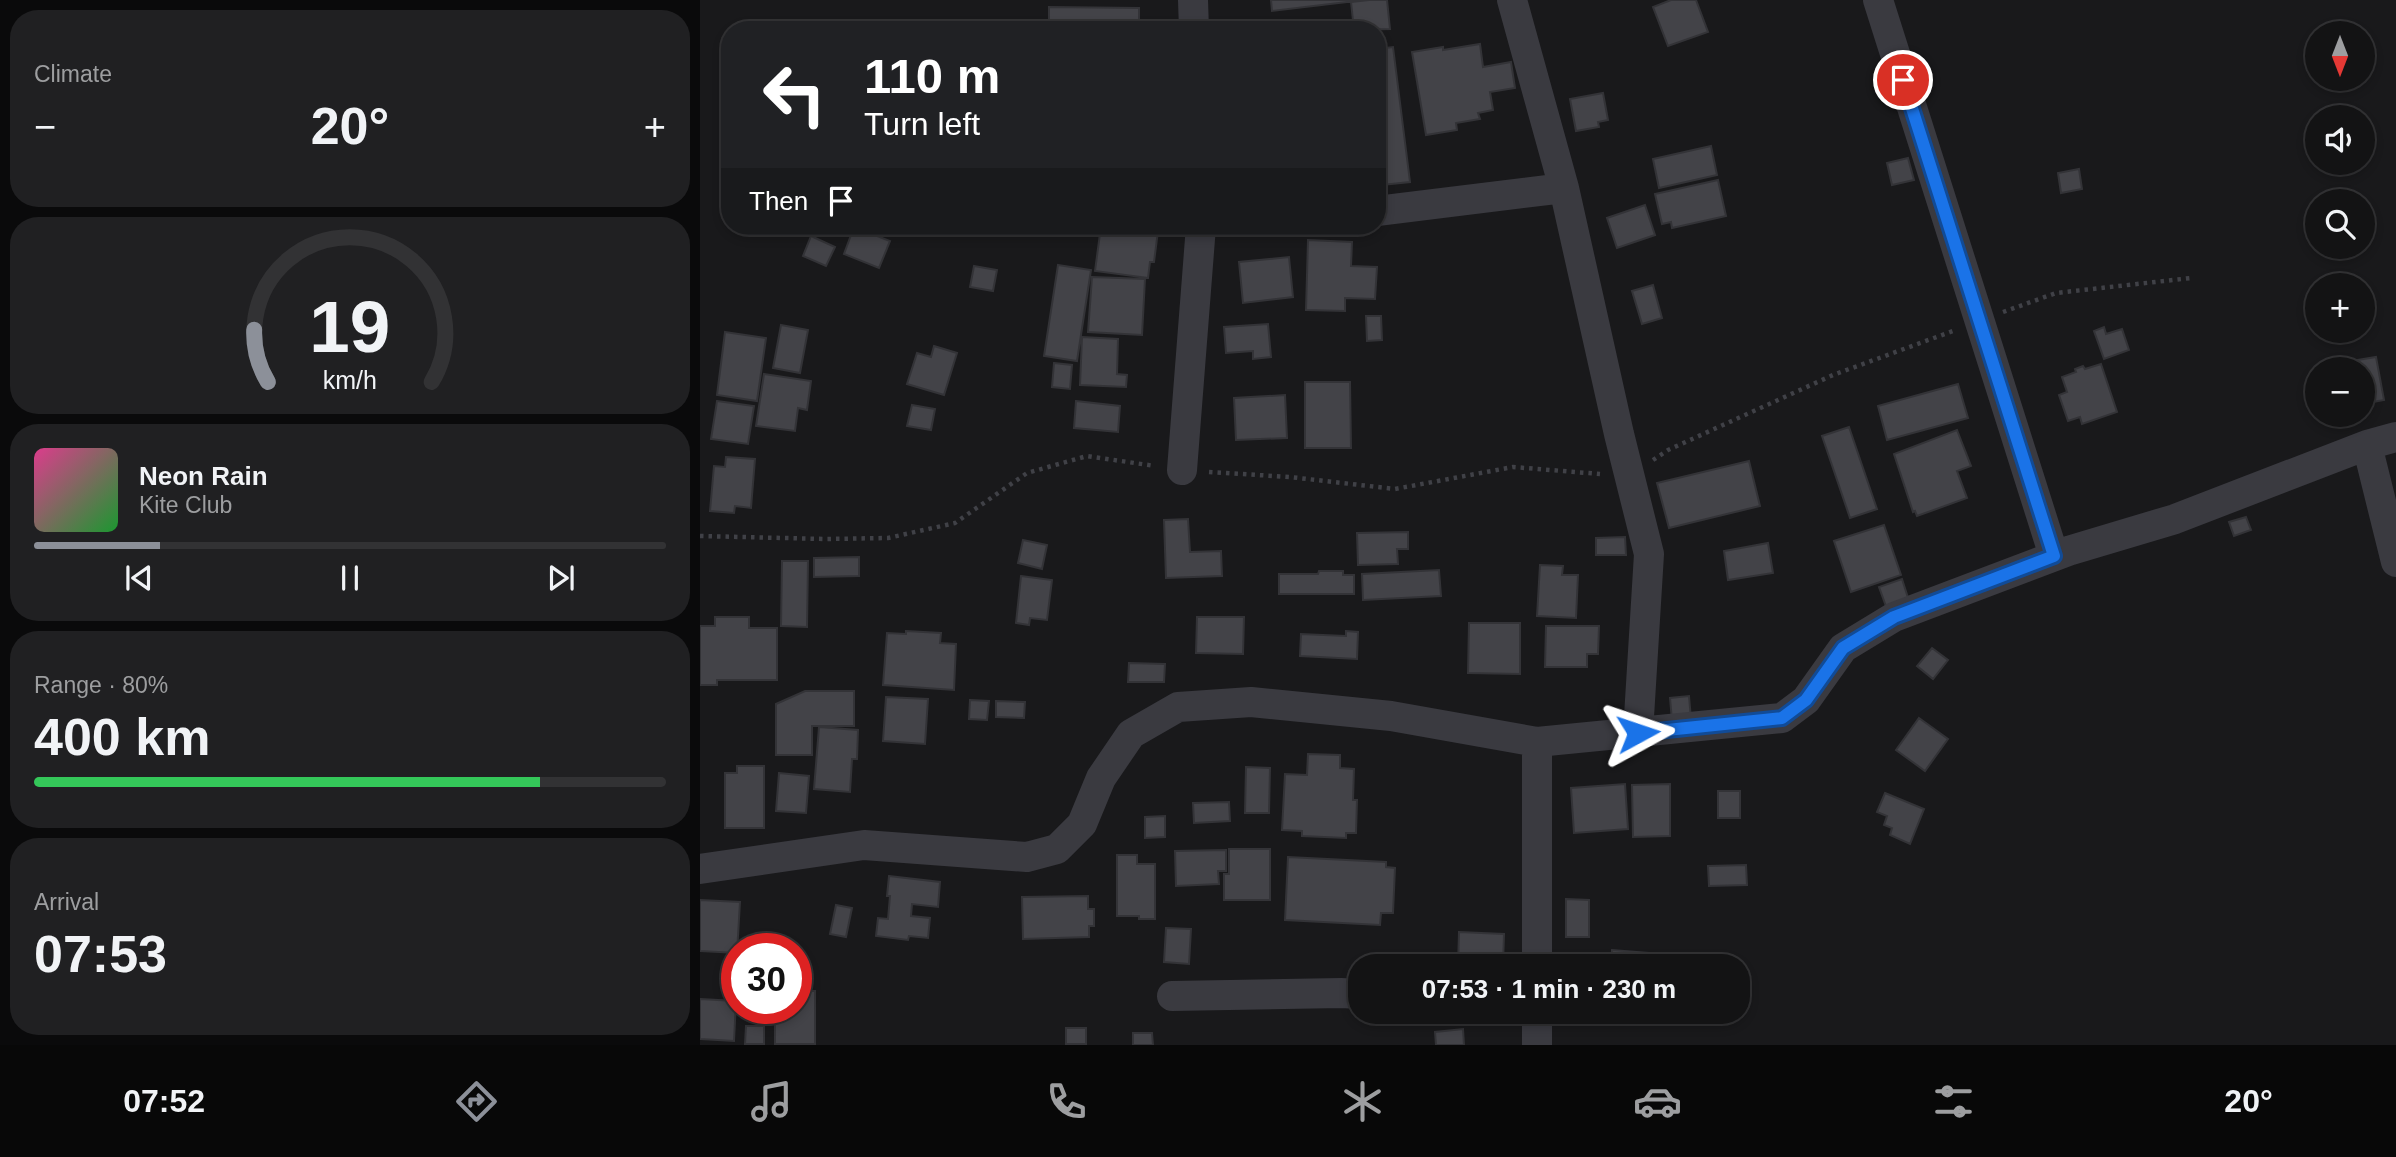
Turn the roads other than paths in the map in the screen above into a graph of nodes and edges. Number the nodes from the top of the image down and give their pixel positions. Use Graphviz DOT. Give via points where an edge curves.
graph roads {
  1 [pos="1193,0"];
  2 [pos="1512,0"];
  3 [pos="1878,0"];
  4 [pos="1194,21"];
  5 [pos="1564,188"];
  6 [pos="1386,210"];
  7 [pos="1200,235"];
  8 [pos="2396,438"];
  9 [pos="2367,445"];
  10 [pos="1182,470"];
  11 [pos="2054,556"];
  12 [pos="2396,562"];
  13 [pos="1638,733"];
  14 [pos="1537,742"];
  15 [pos="700,869"];
  16 [pos="1537,954"];
  17 [pos="1348,993"];
  18 [pos="1171,996"];
  19 [pos="1537,1024"];
  20 [pos="1537,1045"];
  1 -- 4 [label="street"];
  2 -- 5 [label="street"];
  3 -- 11 [label="street"];
  5 -- 6 [label="street"];
  5 -- 13 [label="street" via="1649,554"];
  7 -- 10 [label="street"];
  8 -- 9 [label="street"];
  9 -- 11 [label="street" via="2175,519"];
  9 -- 12 [label="street"];
  11 -- 13 [label="street" via="1894,617 1843,648 1806,700 1782,718"];
  13 -- 14 [label="street"];
  14 -- 15 [label="street" via="1391,716 1264,703 1178,707 1131,734 1101,778 1082,824 1057,849 1027,857 864,845"];
  14 -- 16 [label="street"];
  17 -- 18 [label="street"];
  19 -- 20 [label="street"];
}
